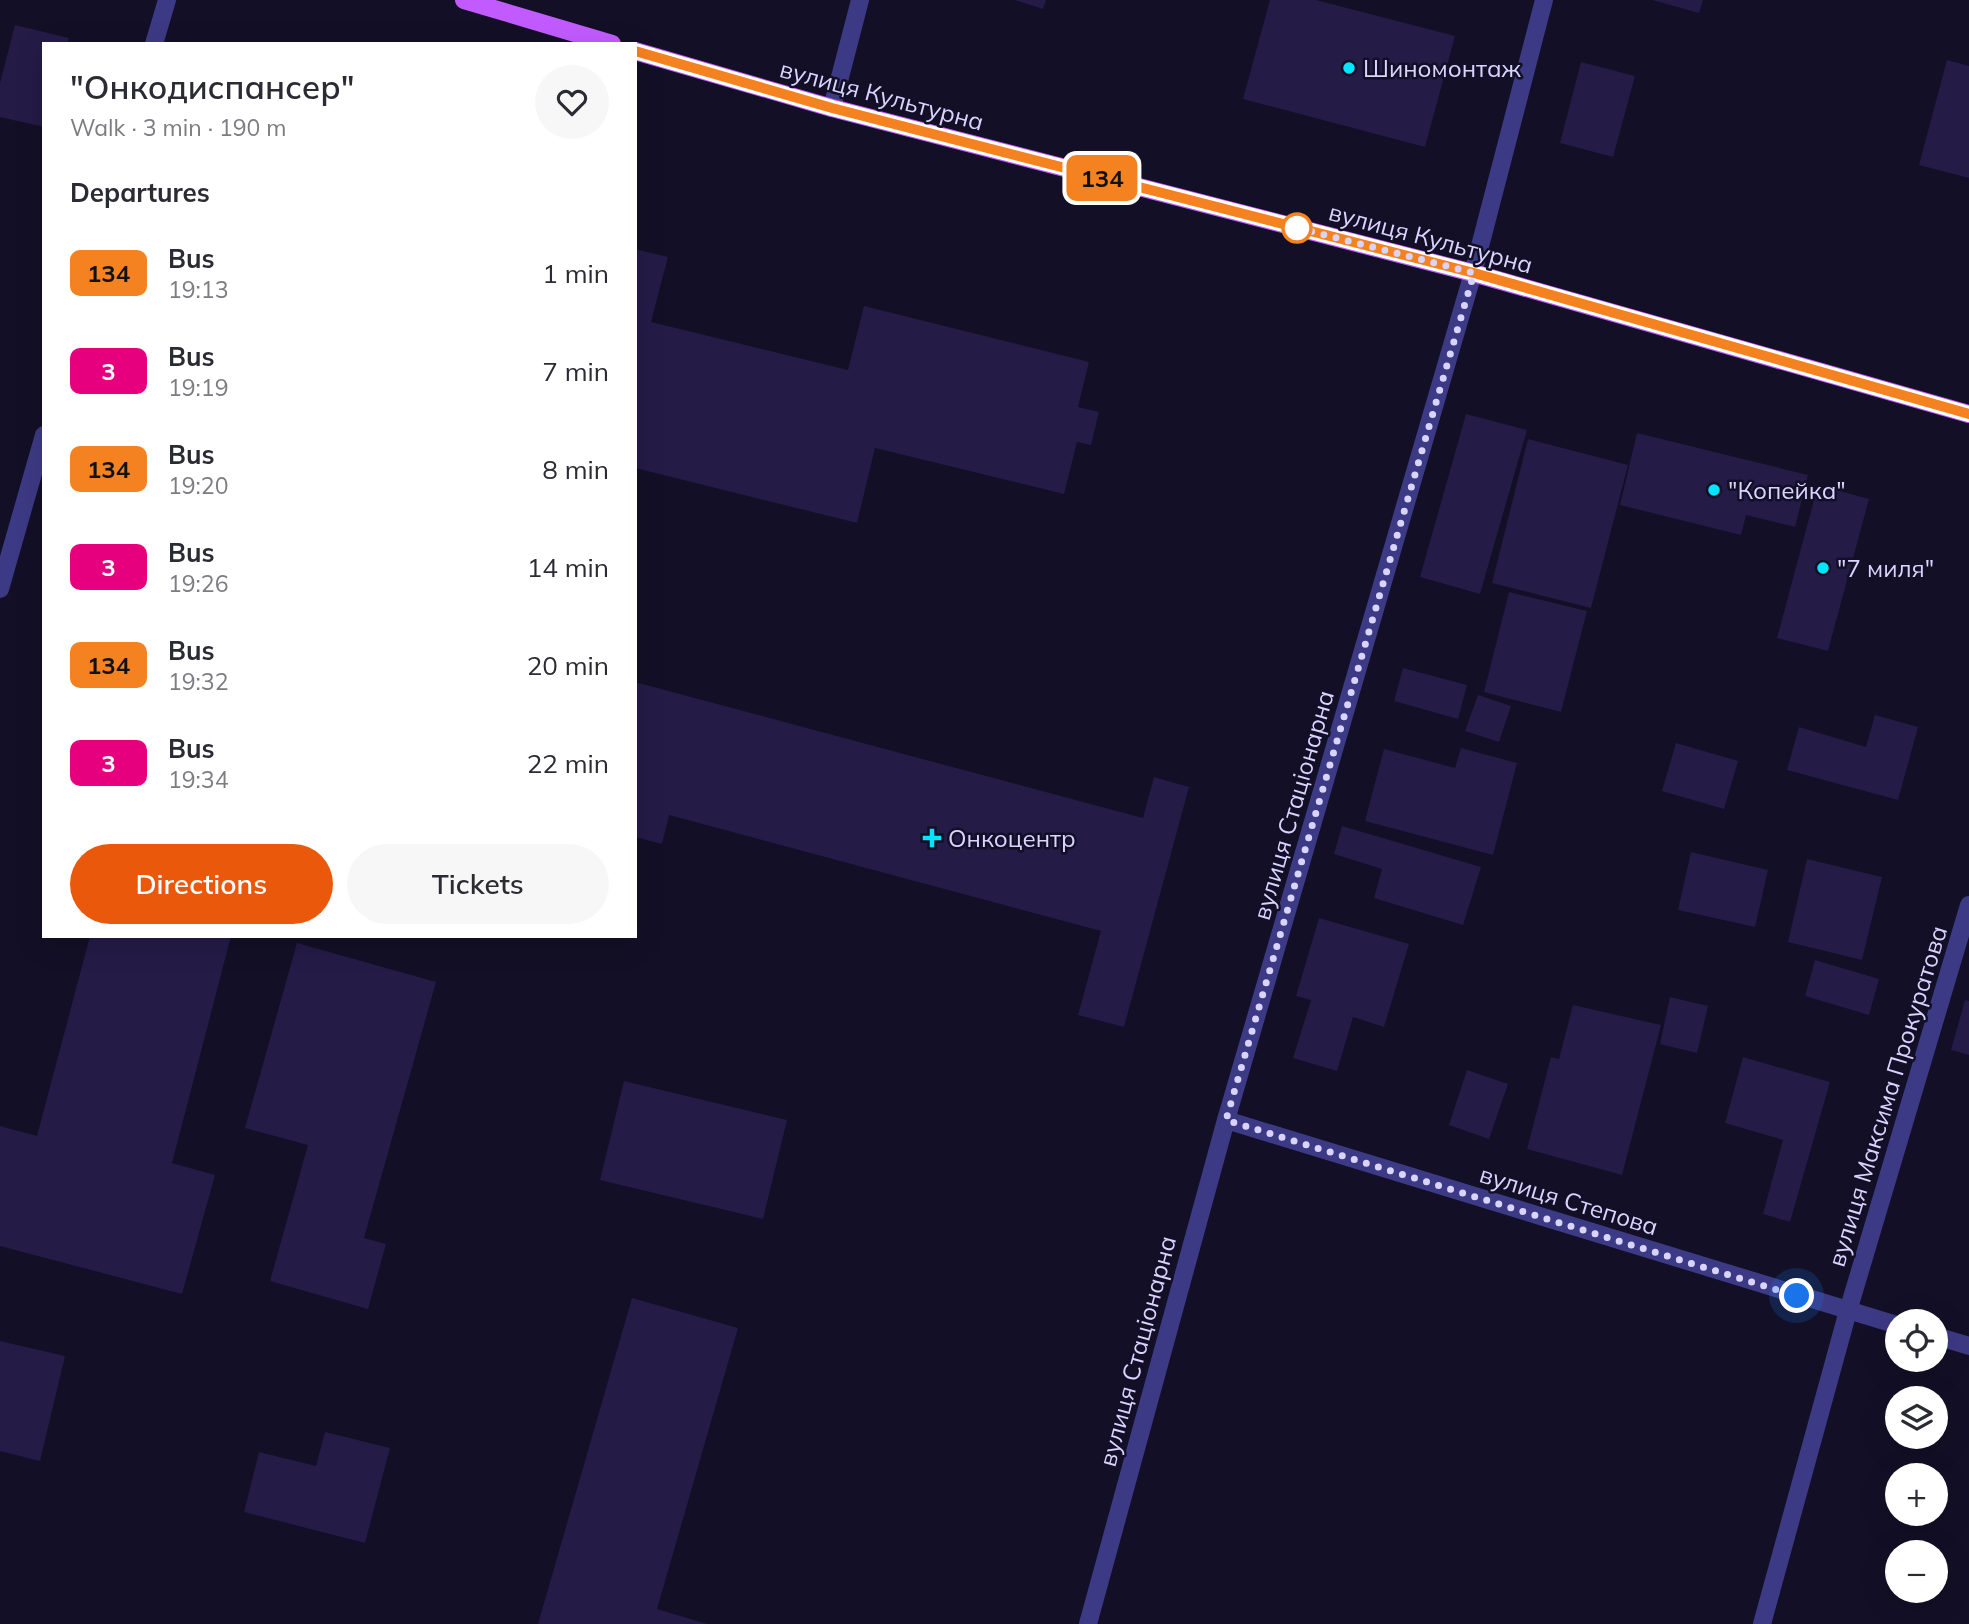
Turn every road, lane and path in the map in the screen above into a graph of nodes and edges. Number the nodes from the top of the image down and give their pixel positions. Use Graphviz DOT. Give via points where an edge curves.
graph roads {
  1 [pos="167,0"];
  2 [pos="464,0"];
  3 [pos="860,0"];
  4 [pos="1544,0"];
  5 [pos="155,42"];
  6 [pos="605,42"];
  7 [pos="637,52"];
  8 [pos="832,108"];
  9 [pos="1474,273"];
  10 [pos="1969,414"];
  11 [pos="42,442"];
  12 [pos="0,589"];
  13 [pos="1969,905"];
  14 [pos="1226,1120"];
  15 [pos="1849,1311"];
  16 [pos="1885,1322"];
  17 [pos="1948,1340"];
  18 [pos="1969,1346"];
  19 [pos="1088,1624"];
  20 [pos="1762,1624"];
  1 -- 5 [label="street"];
  2 -- 6 [label="main road"];
  3 -- 8 [label="street"];
  4 -- 9 [label="street, вулиця Стаціонарна"];
  7 -- 8 [label="main road, вулиця Культурна"];
  8 -- 9 [label="main road, вулиця Культурна"];
  9 -- 10 [label="main road, вулиця Культурна"];
  9 -- 14 [label="street, вулиця Стаціонарна"];
  11 -- 12 [label="street"];
  13 -- 15 [label="street, вулиця Максима Прокуратова"];
  14 -- 15 [label="street, вулиця Степова"];
  14 -- 19 [label="street, вулиця Стаціонарна"];
  15 -- 16 [label="street, вулиця Степова"];
  15 -- 20 [label="street, вулиця Максима Прокуратова"];
  17 -- 18 [label="street"];
}
